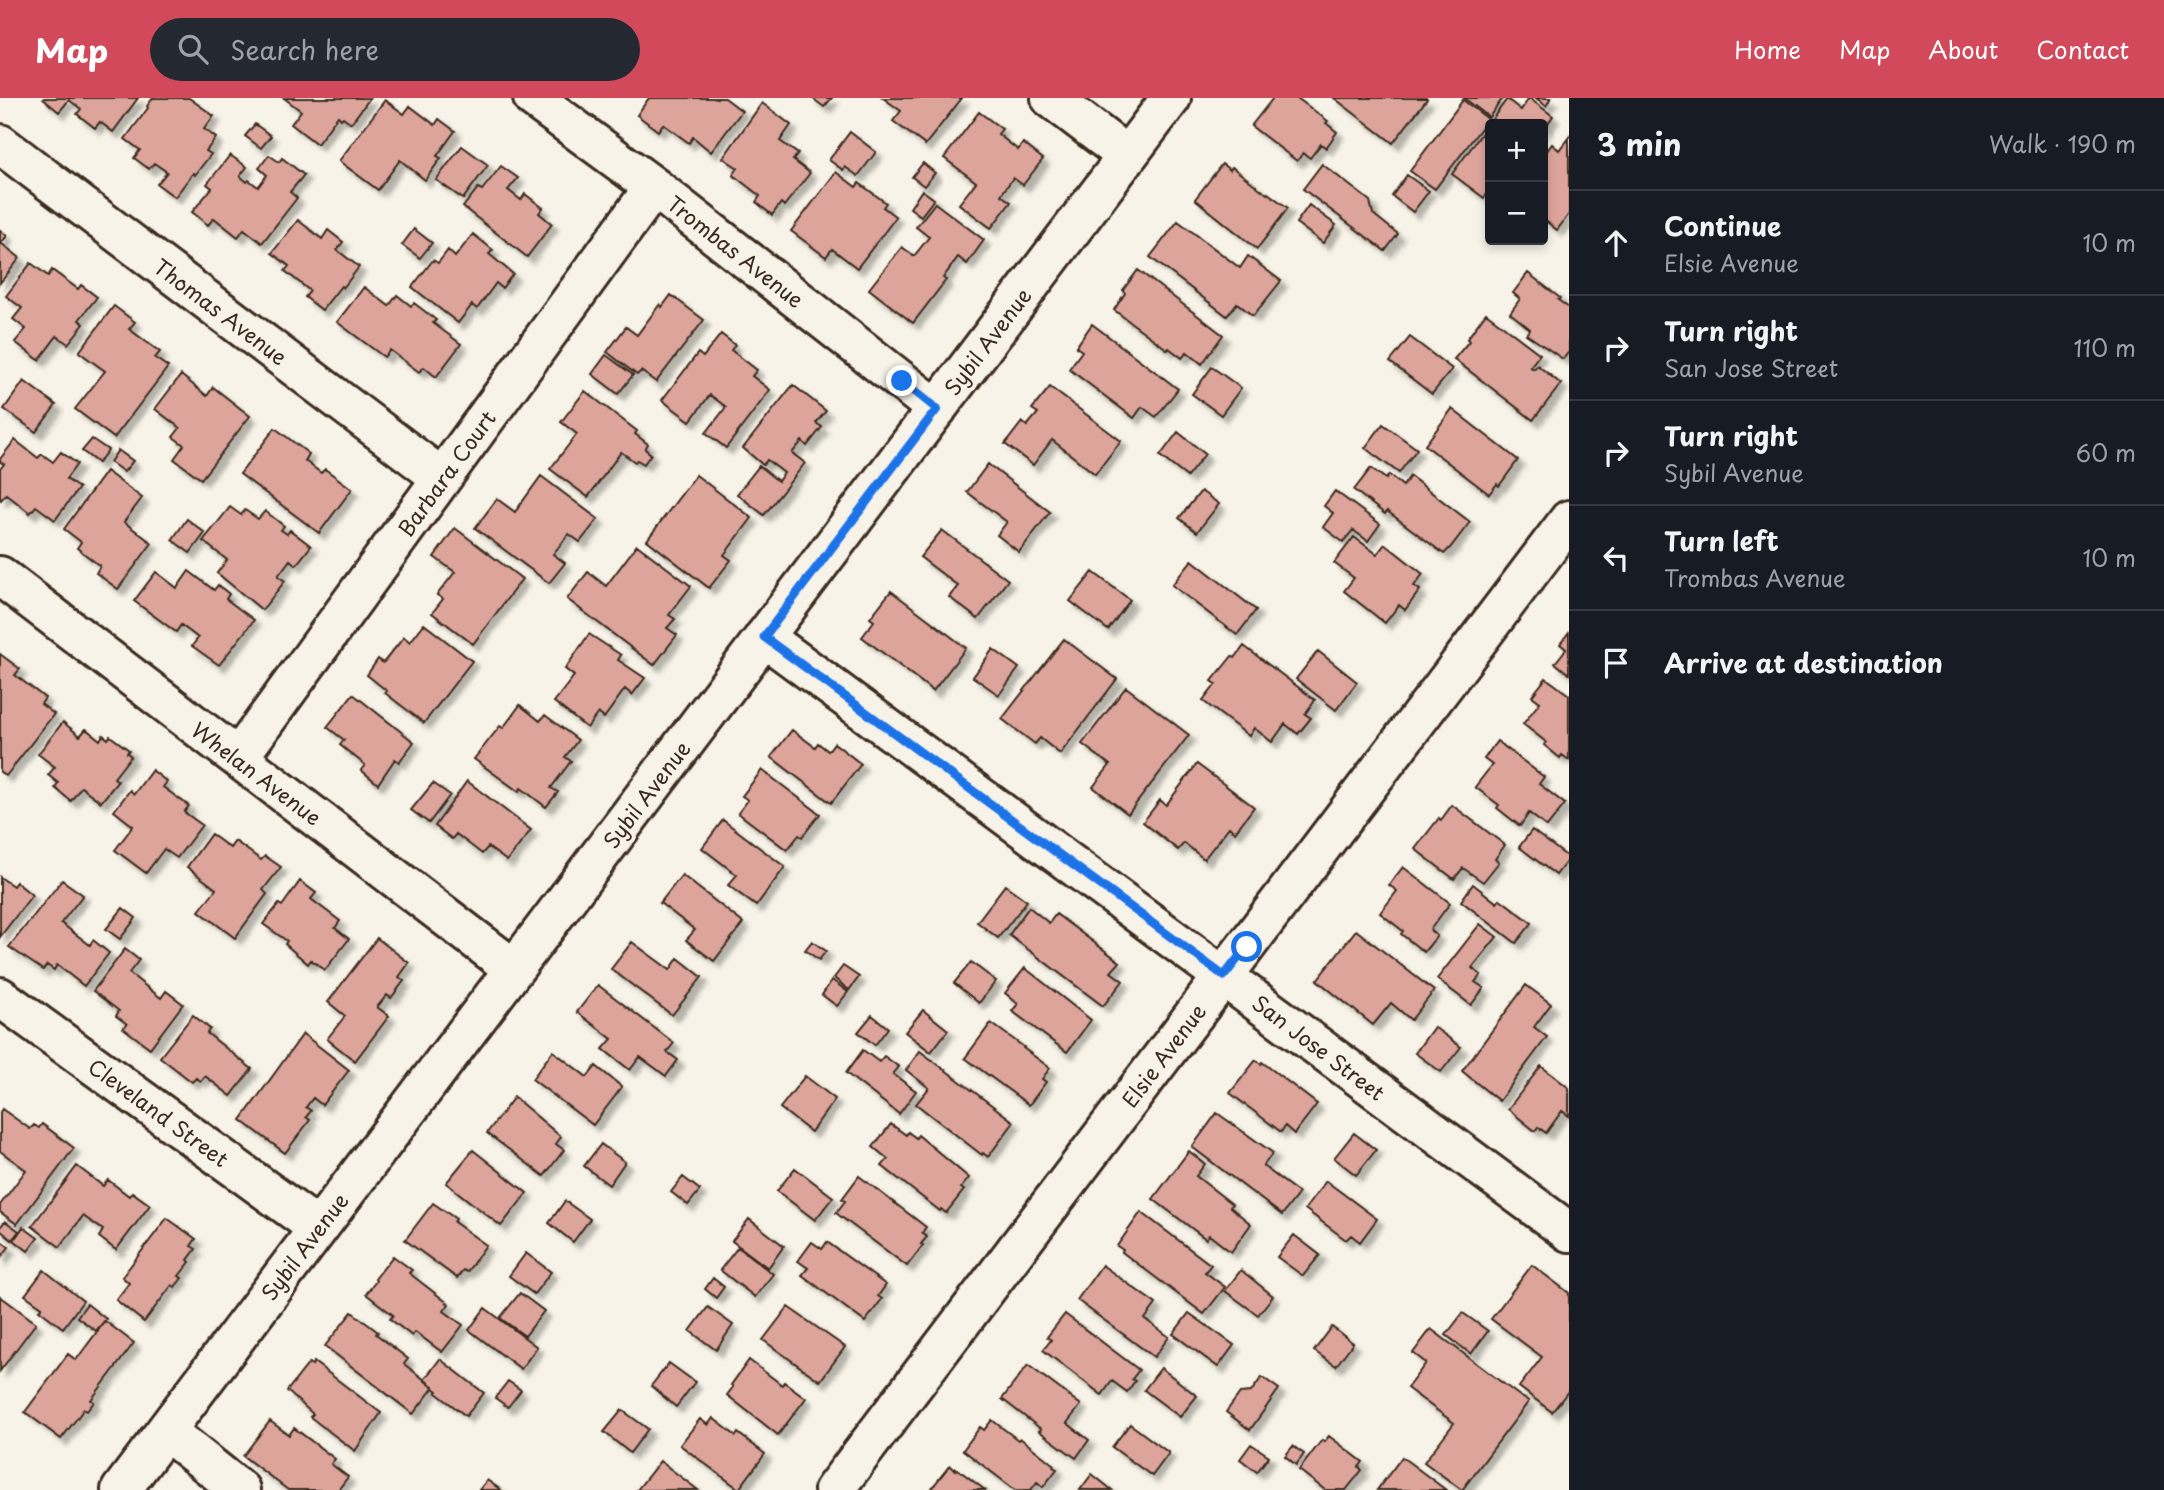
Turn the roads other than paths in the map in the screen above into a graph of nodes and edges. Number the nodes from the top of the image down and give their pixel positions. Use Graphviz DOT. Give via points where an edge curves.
graph roads {
  1 [pos="533,98"];
  2 [pos="1051,98"];
  3 [pos="1171,98"];
  4 [pos="0,144"];
  5 [pos="1128,156"];
  6 [pos="654,187"];
  7 [pos="937,409"];
  8 [pos="442,478"];
  9 [pos="1569,520"];
  10 [pos="0,576"];
  11 [pos="764,637"];
  12 [pos="238,758"];
  13 [pos="514,969"];
  14 [pos="1224,976"];
  15 [pos="0,997"];
  16 [pos="318,1228"];
  17 [pos="1569,1232"];
  18 [pos="166,1431"];
  19 [pos="121,1490"];
  20 [pos="240,1490"];
  21 [pos="834,1490"];
  1 -- 6 [label="street, Trombas Avenue"];
  2 -- 5 [label="street"];
  3 -- 5 [label="street, Sybil Avenue"];
  4 -- 8 [label="street, Thomas Avenue"];
  5 -- 7 [label="street, Sybil Avenue"];
  6 -- 7 [label="street, Trombas Avenue"];
  6 -- 8 [label="street, Barbara Court"];
  7 -- 11 [label="street, Sybil Avenue"];
  8 -- 12 [label="street, Barbara Court"];
  9 -- 14 [label="street, Elsie Avenue"];
  10 -- 12 [label="street, Whelan Avenue"];
  11 -- 13 [label="street, Sybil Avenue"];
  11 -- 14 [label="street, San Jose Street"];
  12 -- 13 [label="street, Whelan Avenue"];
  13 -- 16 [label="street, Sybil Avenue"];
  14 -- 17 [label="street, San Jose Street"];
  14 -- 21 [label="street, Elsie Avenue"];
  15 -- 16 [label="street, Cleveland Street"];
  16 -- 18 [label="street, Sybil Avenue"];
  18 -- 19 [label="street, Sybil Avenue"];
  18 -- 20 [label="street"];
}
